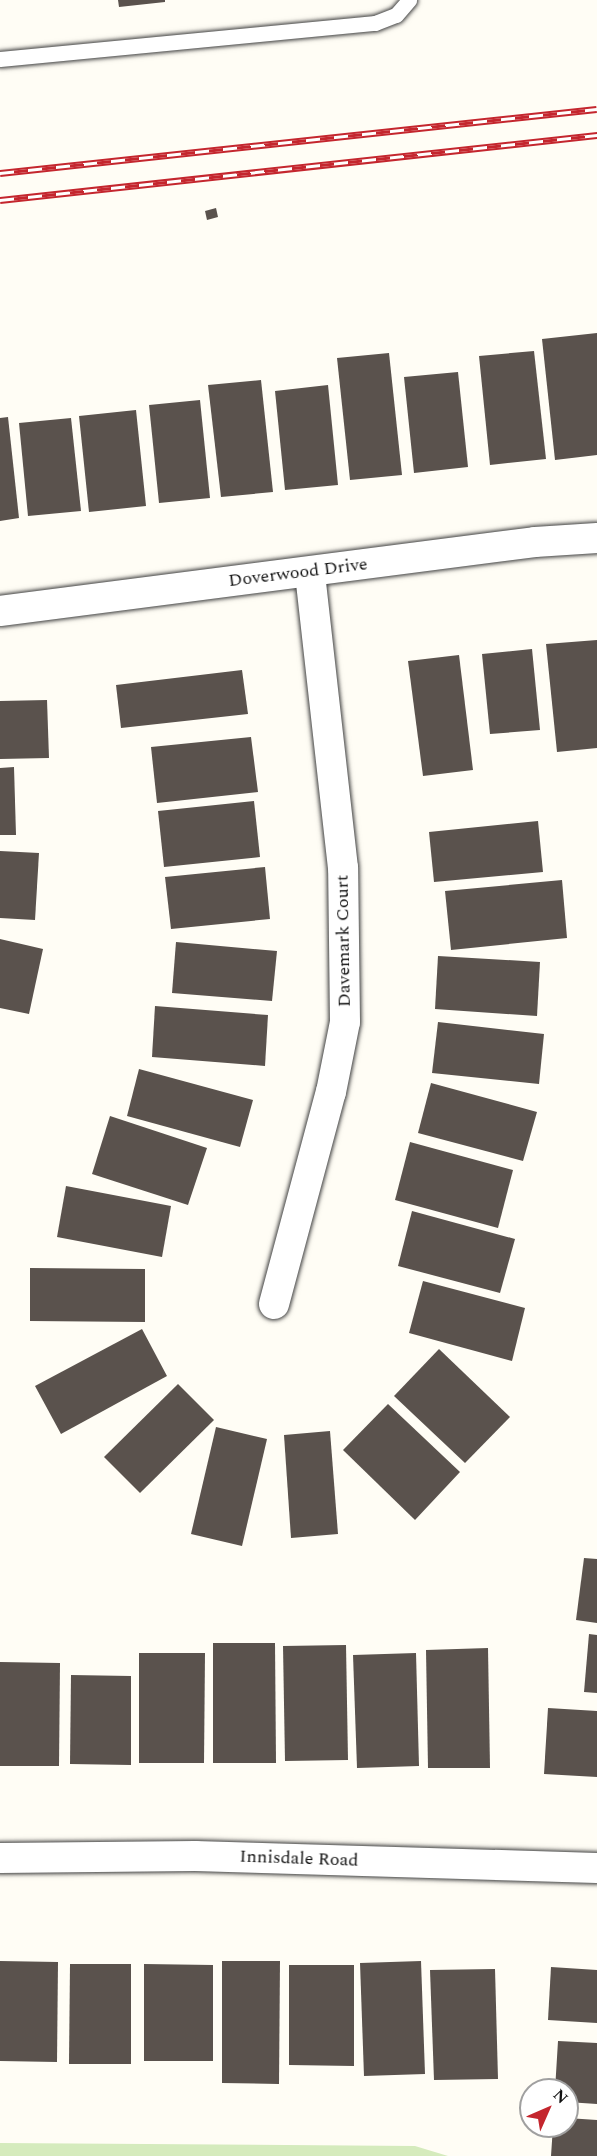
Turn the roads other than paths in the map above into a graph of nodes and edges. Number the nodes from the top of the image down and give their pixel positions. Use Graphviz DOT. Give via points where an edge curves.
graph roads {
  1 [pos="409,0"];
  2 [pos="0,58"];
  3 [pos="597,538"];
  4 [pos="310,572"];
  5 [pos="0,611"];
  6 [pos="274,1304"];
  7 [pos="0,1858"];
  8 [pos="597,1868"];
  1 -- 2 [label="lane" via="396,15 375,23"];
  3 -- 4 [label="street, Doverwood Drive" via="535,542"];
  4 -- 5 [label="street, Doverwood Drive"];
  4 -- 6 [label="street, Davemark Court" via="343,868 345,1022 331,1092"];
  7 -- 8 [label="street, Innisdale Road" via="195,1856"];
}
